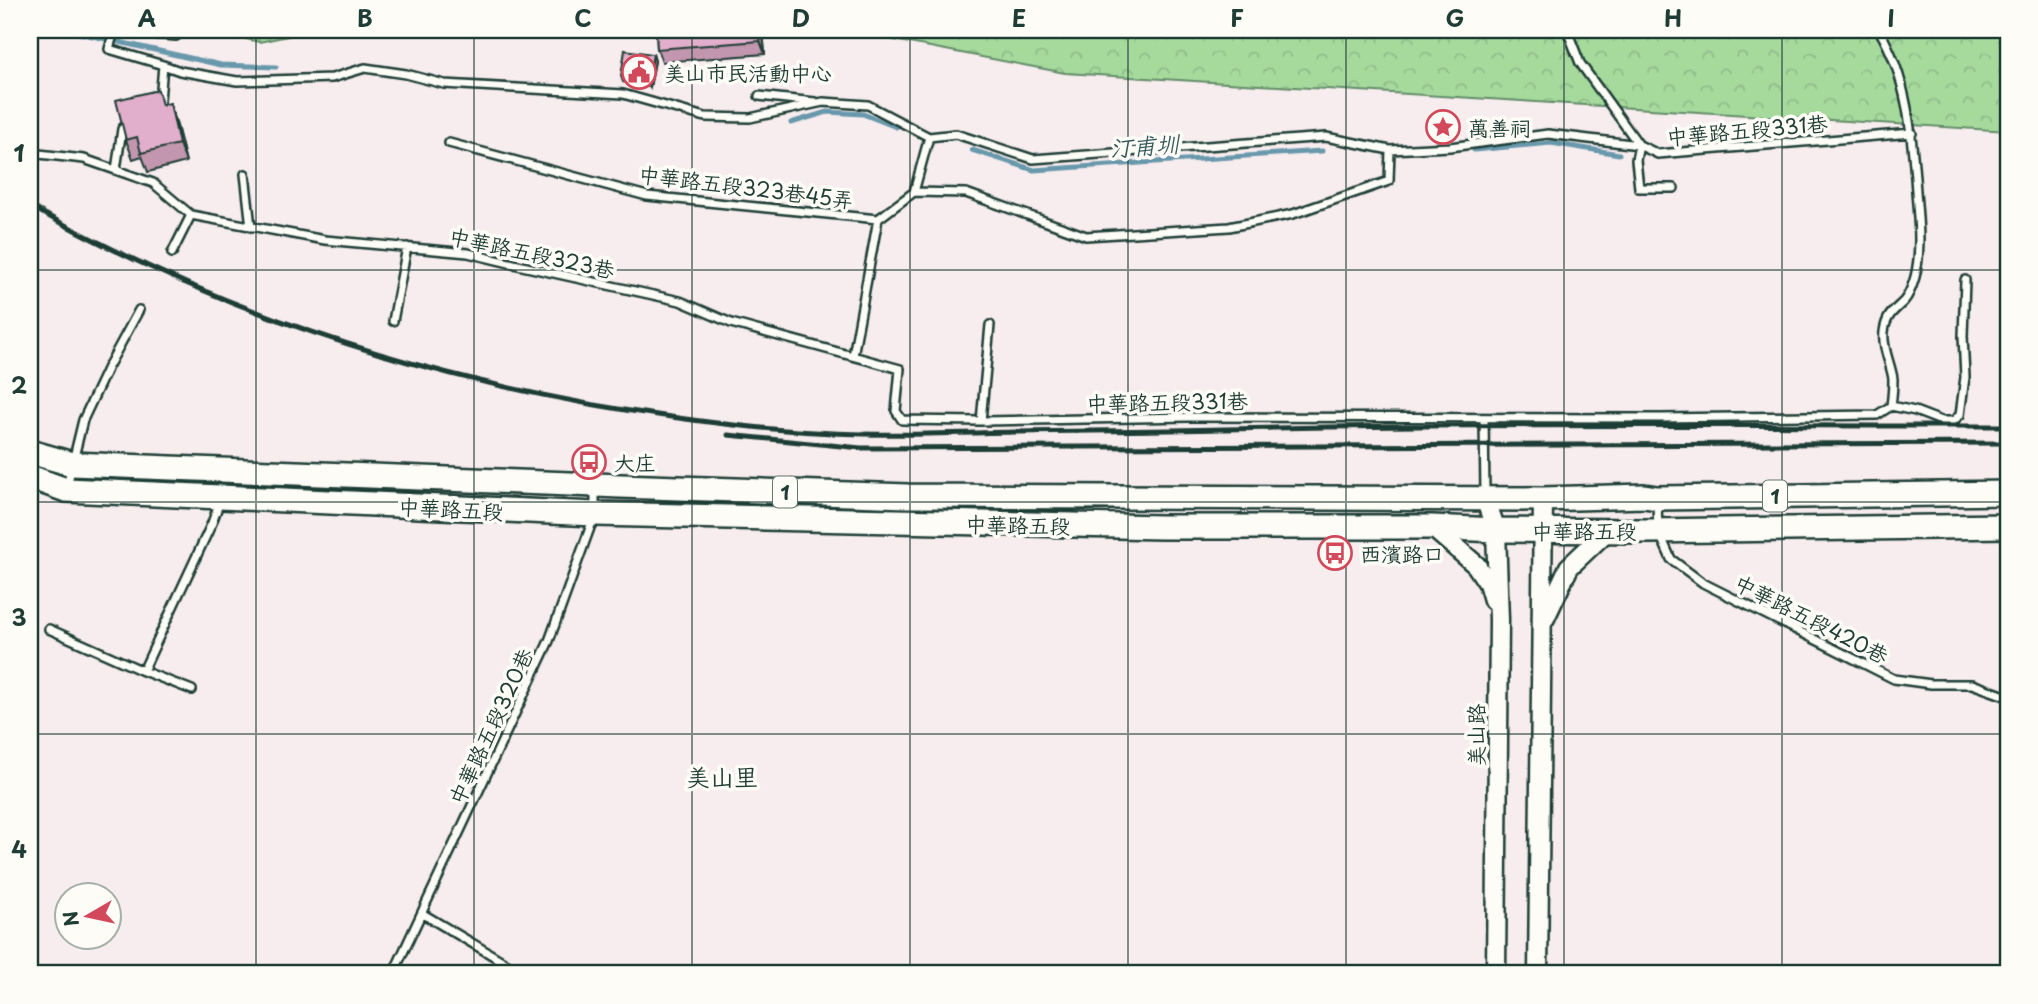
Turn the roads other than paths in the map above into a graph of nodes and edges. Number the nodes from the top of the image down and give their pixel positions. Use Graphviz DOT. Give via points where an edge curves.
graph roads {
  1 [pos="184,30"];
  2 [pos="1567,30"];
  3 [pos="1879,30"];
  4 [pos="114,31"];
  5 [pos="163,65"];
  6 [pos="759,96"];
  7 [pos="823,102"];
  8 [pos="156,111"];
  9 [pos="143,116"];
  10 [pos="1912,133"];
  11 [pos="929,137"];
  12 [pos="449,143"];
  13 [pos="1639,145"];
  14 [pos="1391,150"];
  15 [pos="30,152"];
  16 [pos="116,170"];
  17 [pos="245,174"];
  18 [pos="1674,188"];
  19 [pos="914,192"];
  20 [pos="191,215"];
  21 [pos="878,219"];
  22 [pos="251,227"];
  23 [pos="407,247"];
  24 [pos="172,253"];
  25 [pos="1965,280"];
  26 [pos="139,310"];
  27 [pos="393,321"];
  28 [pos="990,325"];
  29 [pos="853,356"];
  30 [pos="900,369"];
  31 [pos="1891,406"];
  32 [pos="1484,418"];
  33 [pos="981,421"];
  34 [pos="30,452"];
  35 [pos="72,464"];
  36 [pos="30,477"];
  37 [pos="596,485"];
  38 [pos="66,490"];
  39 [pos="2008,493"];
  40 [pos="221,497"];
  41 [pos="1485,498"];
  42 [pos="1657,498"];
  43 [pos="1543,499"];
  44 [pos="595,514"];
  45 [pos="2008,526"];
  46 [pos="1432,527"];
  47 [pos="1496,530"];
  48 [pos="1543,530"];
  49 [pos="1608,530"];
  50 [pos="1658,530"];
  51 [pos="1499,620"];
  52 [pos="1542,624"];
  53 [pos="49,629"];
  54 [pos="142,671"];
  55 [pos="192,690"];
  56 [pos="2008,697"];
  57 [pos="423,914"];
  58 [pos="503,963"];
  59 [pos="393,974"];
  60 [pos="506,974"];
  61 [pos="524,974"];
  62 [pos="1496,974"];
  63 [pos="1538,974"];
  1 -- 4 [label="lane" via="176,36"];
  2 -- 13 [label="lane, 中華路五段331巷" via="1580,63"];
  3 -- 10 [label="lane" via="1891,49"];
  4 -- 5 [label="lane" via="108,49"];
  5 -- 7 [label="lane" via="237,81 332,78 365,68 444,84 623,94 705,117 750,118"];
  5 -- 8 [label="lane"];
  6 -- 7 [label="lane"];
  7 -- 11 [label="lane" via="869,105"];
  9 -- 16 [label="lane" via="122,129"];
  10 -- 13 [label="lane, 中華路五段331巷" via="1658,153"];
  10 -- 31 [label="lane" via="1919,260 1905,300 1892,311 1884,332 1893,379"];
  11 -- 14 [label="lane" via="956,134 1033,159 1326,136"];
  11 -- 19 [label="lane"];
  12 -- 21 [label="lane, 中華路五段323巷45弄" via="647,195"];
  13 -- 14 [label="lane" via="1548,134"];
  13 -- 18 [label="lane" via="1639,188"];
  14 -- 19 [label="lane" via="1390,181 1293,214 1229,227 1086,236 966,193"];
  15 -- 16 [label="lane" via="84,159"];
  16 -- 20 [label="lane" via="153,183"];
  17 -- 22 [label="lane"];
  19 -- 21 [label="lane"];
  20 -- 22 [label="lane, 中華路五段323巷"];
  20 -- 24 [label="lane"];
  21 -- 29 [label="lane"];
  22 -- 23 [label="lane, 中華路五段323巷"];
  23 -- 27 [label="lane"];
  23 -- 29 [label="lane, 中華路五段323巷" via="468,253 680,301 731,323"];
  25 -- 31 [label="lane" via="1965,377 1960,415 1953,421 1941,421"];
  26 -- 35 [label="lane" via="83,420"];
  28 -- 33 [label="lane"];
  29 -- 30 [label="lane, 中華路五段323巷"];
  30 -- 33 [label="lane, 中華路五段331巷" via="896,411 902,420"];
  31 -- 32 [label="lane, 中華路五段331巷" via="1877,415"];
  32 -- 33 [label="lane, 中華路五段331巷"];
  32 -- 41 [label="lane"];
  34 -- 35 [label="main road, 中華路五段 / 1"];
  35 -- 37 [label="main road, 中華路五段 / 1"];
  35 -- 38 [label="lane"];
  36 -- 38 [label="main road, 中華路五段 / 1"];
  37 -- 41 [label="main road, 中華路五段 / 1" via="908,496"];
  37 -- 44 [label="lane, 中華路五段320巷"];
  38 -- 40 [label="main road, 中華路五段 / 1"];
  39 -- 42 [label="main road, 中華路五段 / 1"];
  40 -- 44 [label="main road, 中華路五段 / 1"];
  40 -- 54 [label="lane"];
  41 -- 43 [label="main road, 中華路五段 / 1"];
  41 -- 47 [label="street, 美山路"];
  42 -- 43 [label="main road, 中華路五段 / 1"];
  42 -- 50 [label="lane, 中華路五段420巷"];
  43 -- 48 [label="street"];
  44 -- 46 [label="main road, 中華路五段 / 1" via="1161,527"];
  44 -- 57 [label="lane, 中華路五段320巷" via="549,641"];
  45 -- 50 [label="main road, 中華路五段 / 1"];
  46 -- 47 [label="main road, 中華路五段 / 1"];
  46 -- 51 [label="street" via="1476,565 1488,583"];
  47 -- 48 [label="main road, 中華路五段 / 1"];
  47 -- 51 [label="street, 美山路"];
  48 -- 49 [label="main road, 中華路五段 / 1"];
  48 -- 52 [label="street"];
  49 -- 50 [label="main road, 中華路五段 / 1"];
  49 -- 52 [label="street" via="1569,567"];
  50 -- 56 [label="lane, 中華路五段420巷" via="1671,558 1703,583 1894,679 1972,684"];
  51 -- 62 [label="street, 美山路"];
  52 -- 63 [label="street"];
  53 -- 54 [label="lane"];
  54 -- 55 [label="lane"];
  57 -- 58 [label="lane"];
  57 -- 59 [label="lane, 中華路五段320巷"];
  58 -- 60 [label="lane"];
  58 -- 61 [label="lane"];
}
